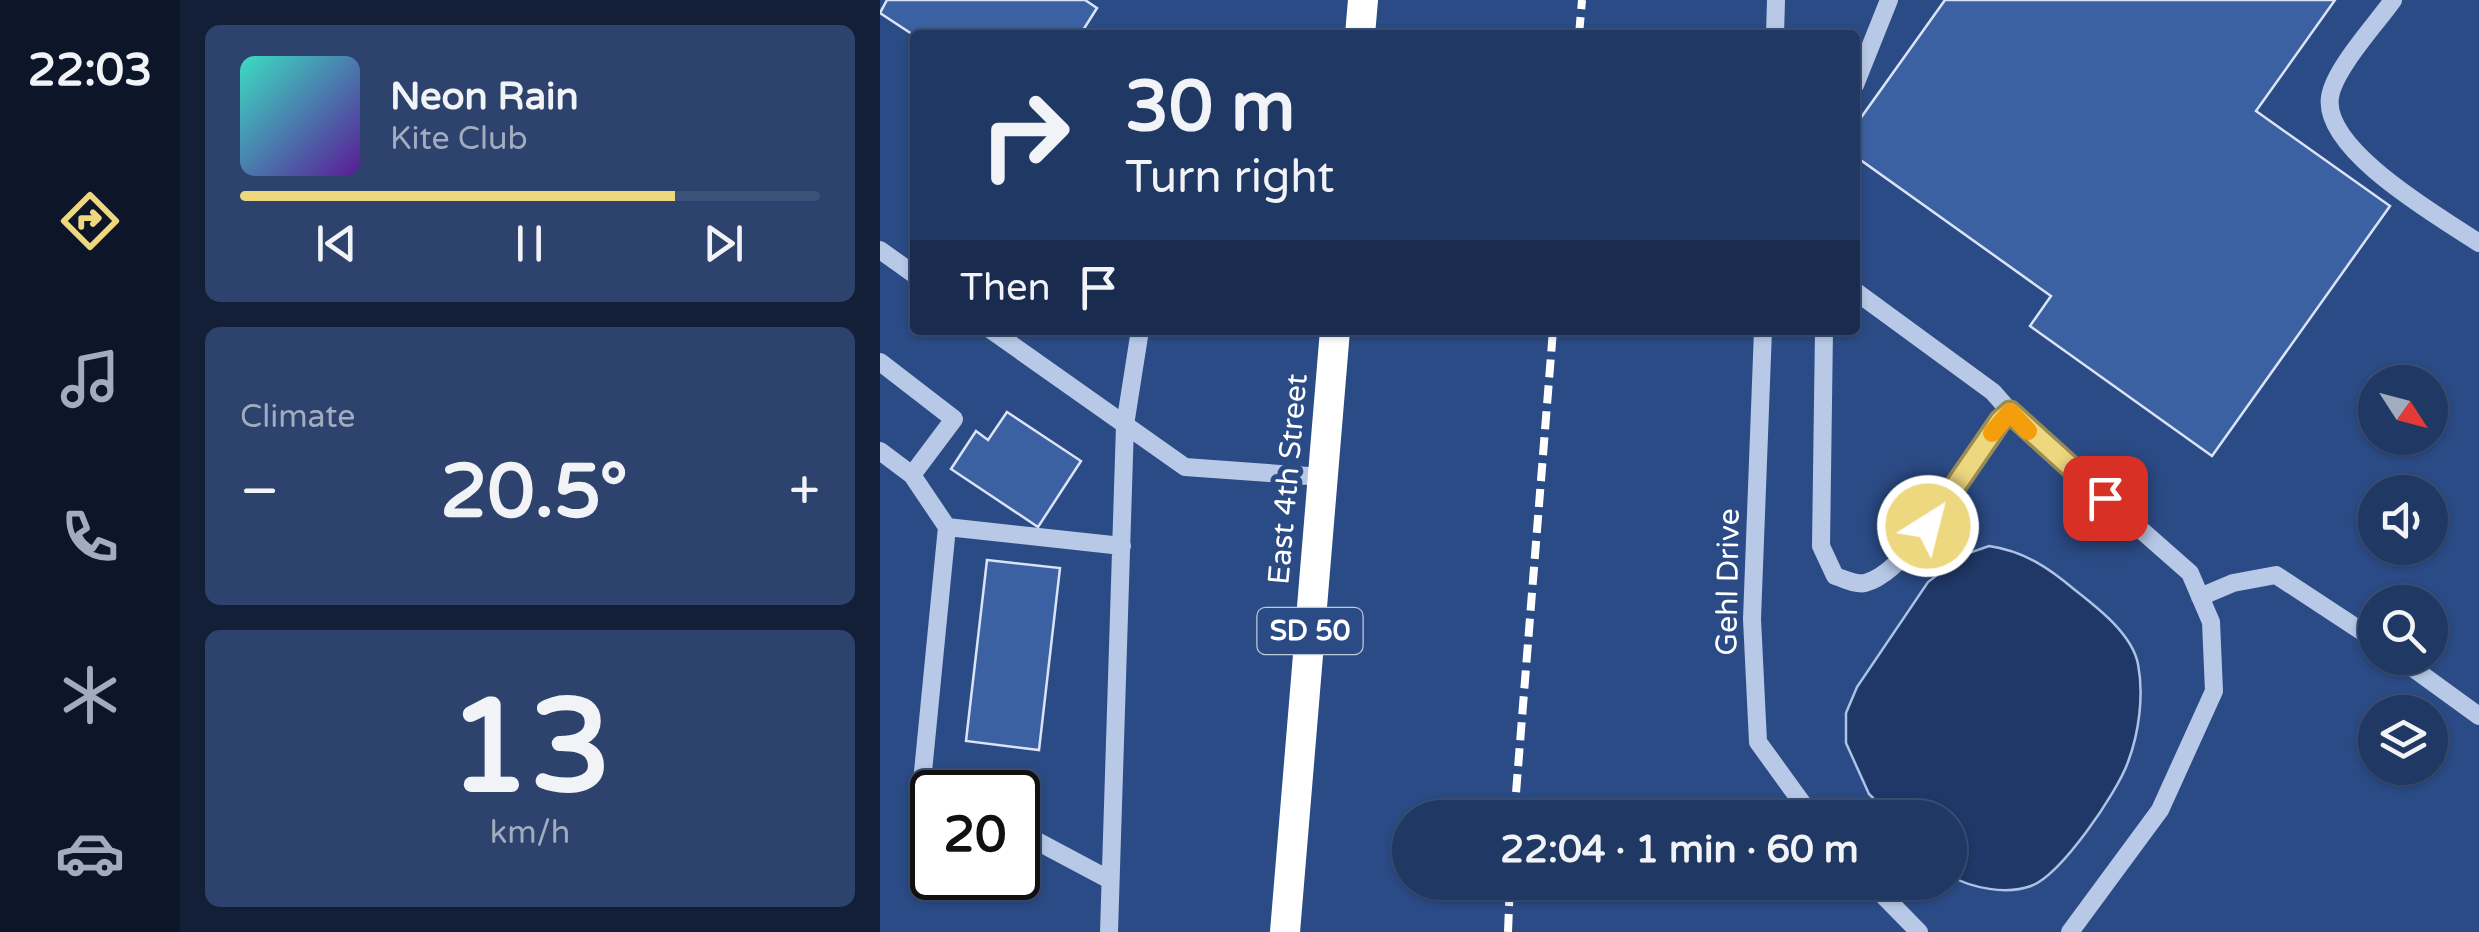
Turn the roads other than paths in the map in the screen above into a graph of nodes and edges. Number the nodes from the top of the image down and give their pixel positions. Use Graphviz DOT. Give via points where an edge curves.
graph roads {
  1 [pos="1363,0"];
  2 [pos="1776,0"];
  3 [pos="1889,0"];
  4 [pos="2394,0"];
  5 [pos="1360,30"];
  6 [pos="1775,30"];
  7 [pos="1860,72"];
  8 [pos="2479,244"];
  9 [pos="882,256"];
  10 [pos="910,272"];
  11 [pos="1860,295"];
  12 [pos="998,335"];
  13 [pos="1139,335"];
  14 [pos="1335,335"];
  15 [pos="1763,335"];
  16 [pos="1824,335"];
  17 [pos="880,362"];
  18 [pos="2010,412"];
  19 [pos="1125,425"];
  20 [pos="880,452"];
  21 [pos="912,475"];
  22 [pos="1323,477"];
  23 [pos="946,527"];
  24 [pos="1122,546"];
  25 [pos="2200,597"];
  26 [pos="2358,629"];
  27 [pos="2422,675"];
  28 [pos="2479,716"];
  29 [pos="923,770"];
  30 [pos="1800,800"];
  31 [pos="1040,843"];
  32 [pos="1110,880"];
  33 [pos="1887,900"];
  34 [pos="1108,932"];
  35 [pos="1285,932"];
  36 [pos="1918,932"];
  37 [pos="2070,932"];
  1 -- 5 [label="highway"];
  2 -- 6 [label="street"];
  3 -- 7 [label="street"];
  4 -- 8 [label="street" via="2338,78 2329,98 2334,118 2368,167"];
  9 -- 10 [label="street"];
  11 -- 18 [label="street" via="1993,392"];
  12 -- 19 [label="street"];
  13 -- 19 [label="street"];
  14 -- 22 [label="highway, East 4th Street / SD 50"];
  15 -- 30 [label="street, Gehl Drive" via="1752,619 1758,742"];
  16 -- 18 [label="street" via="1821,546 1835,576 1861,585 1912,548"];
  17 -- 21 [label="street" via="954,419"];
  18 -- 25 [label="street" via="2190,572"];
  19 -- 22 [label="street" via="1185,466"];
  19 -- 24 [label="street"];
  20 -- 21 [label="street"];
  21 -- 23 [label="street"];
  22 -- 35 [label="highway, East 4th Street / SD 50"];
  23 -- 24 [label="street"];
  23 -- 29 [label="street"];
  24 -- 32 [label="street"];
  25 -- 26 [label="street" via="2276,574"];
  25 -- 37 [label="street" via="2211,622 2214,691 2160,810"];
  27 -- 28 [label="street"];
  31 -- 32 [label="street"];
  32 -- 34 [label="street"];
  33 -- 36 [label="street"];
}
